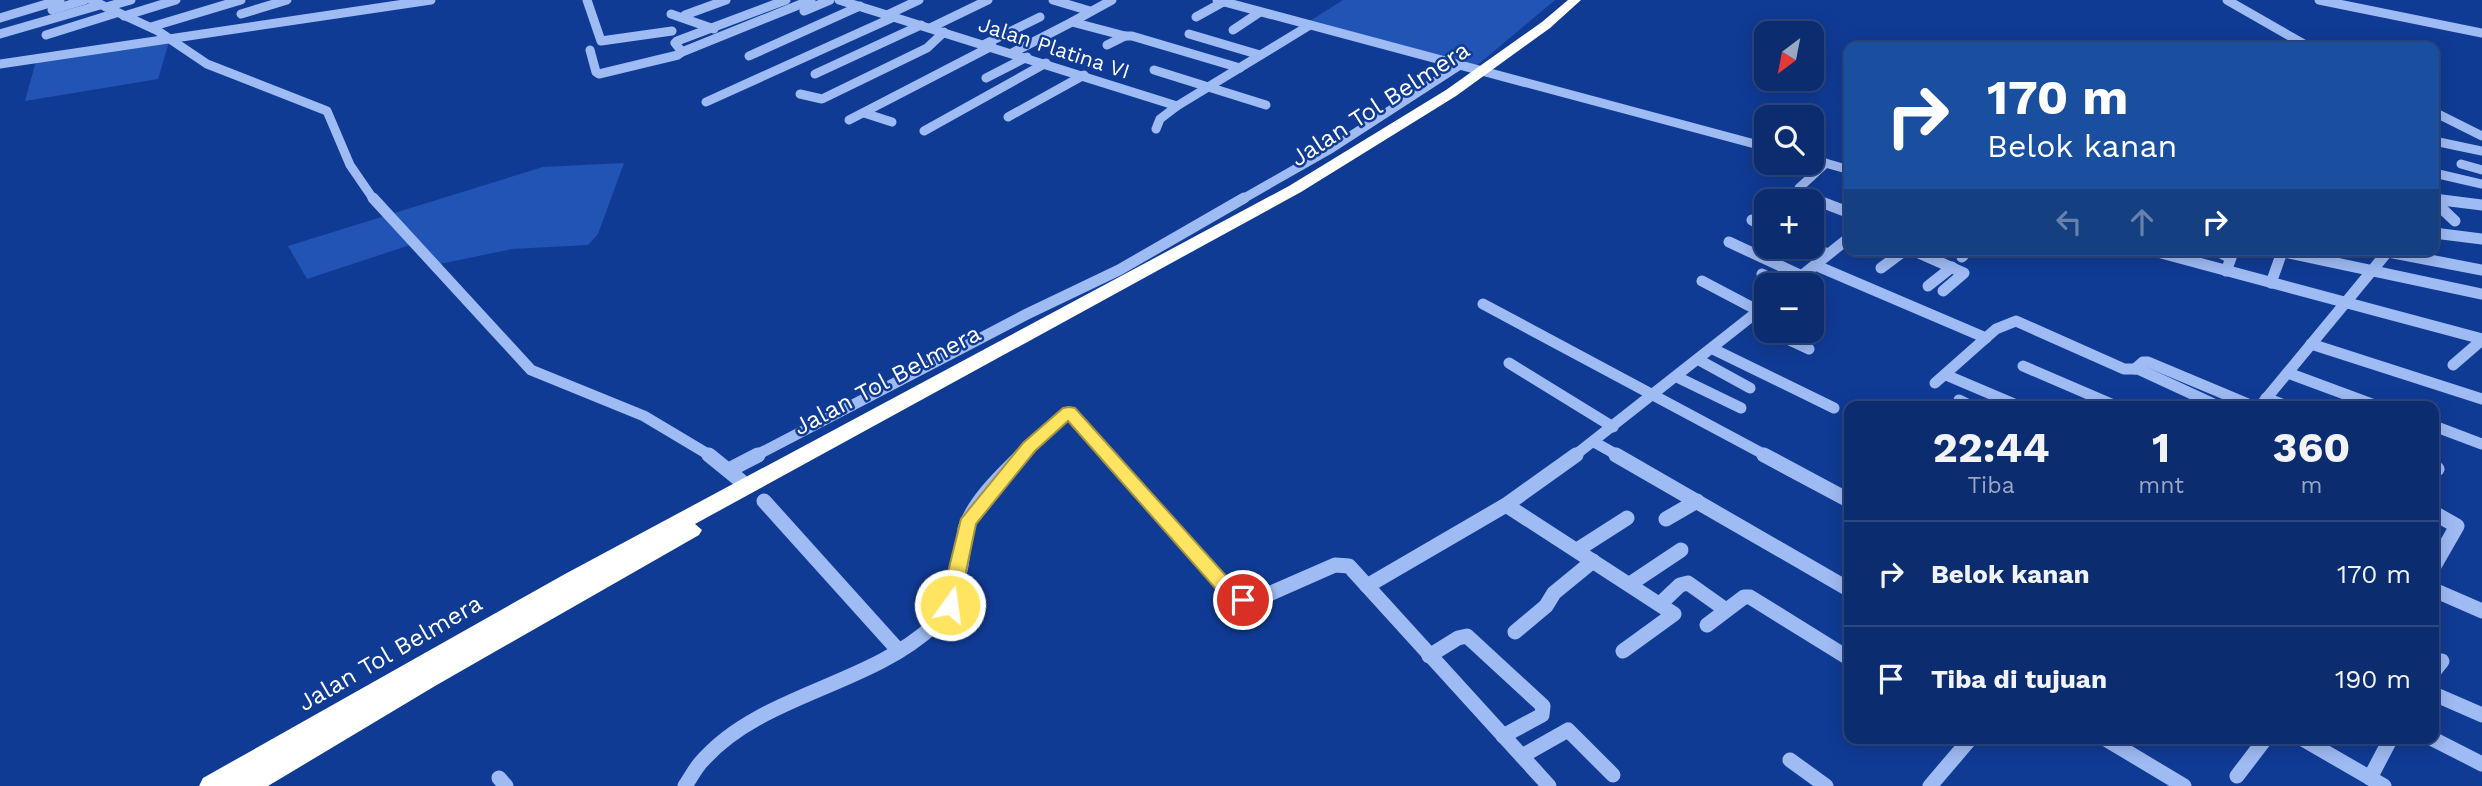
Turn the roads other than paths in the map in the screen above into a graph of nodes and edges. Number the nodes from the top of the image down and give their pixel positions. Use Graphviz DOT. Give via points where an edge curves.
graph roads {
  1 [pos="34,0"];
  2 [pos="61,0"];
  3 [pos="85,0"];
  4 [pos="90,0"];
  5 [pos="131,0"];
  6 [pos="176,0"];
  7 [pos="240,0"];
  8 [pos="287,0"];
  9 [pos="376,0"];
  10 [pos="430,0"];
  11 [pos="587,0"];
  12 [pos="726,0"];
  13 [pos="786,0"];
  14 [pos="811,0"];
  15 [pos="830,0"];
  16 [pos="839,0"];
  17 [pos="919,0"];
  18 [pos="988,0"];
  19 [pos="1057,0"];
  20 [pos="1112,0"];
  21 [pos="1574,0"];
  22 [pos="1591,0"];
  23 [pos="2227,0"];
  24 [pos="2319,0"];
  25 [pos="1220,1"];
  26 [pos="393,5"];
  27 [pos="103,6"];
  28 [pos="860,6"];
  29 [pos="0,10"];
  30 [pos="872,10"];
  31 [pos="1090,11"];
  32 [pos="44,12"];
  33 [pos="1260,12"];
  34 [pos="241,14"];
  35 [pos="671,14"];
  36 [pos="120,15"];
  37 [pos="685,15"];
  38 [pos="891,16"];
  39 [pos="1040,17"];
  40 [pos="1196,17"];
  41 [pos="0,18"];
  42 [pos="1072,22"];
  43 [pos="1310,25"];
  44 [pos="925,26"];
  45 [pos="150,27"];
  46 [pos="714,29"];
  47 [pos="1233,30"];
  48 [pos="672,32"];
  49 [pos="944,32"];
  50 [pos="2482,33"];
  51 [pos="0,34"];
  52 [pos="1189,34"];
  53 [pos="46,35"];
  54 [pos="747,36"];
  55 [pos="1125,36"];
  56 [pos="171,39"];
  57 [pos="2300,42"];
  58 [pos="989,45"];
  59 [pos="1107,45"];
  60 [pos="590,50"];
  61 [pos="682,52"];
  62 [pos="1012,52"];
  63 [pos="1260,55"];
  64 [pos="749,56"];
  65 [pos="767,56"];
  66 [pos="1027,57"];
  67 [pos="1046,63"];
  68 [pos="0,64"];
  69 [pos="1240,68"];
  70 [pos="1154,70"];
  71 [pos="1483,71"];
  72 [pos="815,74"];
  73 [pos="1084,75"];
  74 [pos="986,78"];
  75 [pos="1211,86"];
  76 [pos="800,94"];
  77 [pos="706,102"];
  78 [pos="1266,105"];
  79 [pos="1177,106"];
  80 [pos="864,113"];
  81 [pos="2439,114"];
  82 [pos="1008,117"];
  83 [pos="849,120"];
  84 [pos="892,122"];
  85 [pos="1156,129"];
  86 [pos="924,131"];
  87 [pos="2482,136"];
  88 [pos="2439,142"];
  89 [pos="1754,144"];
  90 [pos="2482,151"];
  91 [pos="1826,163"];
  92 [pos="2461,164"];
  93 [pos="1844,168"];
  94 [pos="2482,170"];
  95 [pos="2439,174"];
  96 [pos="2482,184"];
  97 [pos="2439,201"];
  98 [pos="2439,205"];
  99 [pos="2482,205"];
  100 [pos="1844,211"];
  101 [pos="2455,221"];
  102 [pos="2439,234"];
  103 [pos="2482,239"];
  104 [pos="1729,242"];
  105 [pos="1844,242"];
  106 [pos="1824,252"];
  107 [pos="1828,254"];
  108 [pos="1897,256"];
  109 [pos="1926,256"];
  110 [pos="2172,256"];
  111 [pos="2227,256"];
  112 [pos="2277,256"];
  113 [pos="2302,256"];
  114 [pos="2382,256"];
  115 [pos="2411,256"];
  116 [pos="1815,265"];
  117 [pos="1952,267"];
  118 [pos="1881,268"];
  119 [pos="2482,270"];
  120 [pos="2226,271"];
  121 [pos="2372,271"];
  122 [pos="1798,273"];
  123 [pos="1805,273"];
  124 [pos="1702,281"];
  125 [pos="2271,283"];
  126 [pos="1928,286"];
  127 [pos="1943,291"];
  128 [pos="2482,295"];
  129 [pos="2345,303"];
  130 [pos="1483,304"];
  131 [pos="1754,304"];
  132 [pos="1754,316"];
  133 [pos="1748,321"];
  134 [pos="1754,324"];
  135 [pos="1986,338"];
  136 [pos="2482,340"];
  137 [pos="1796,343"];
  138 [pos="2311,344"];
  139 [pos="1713,349"];
  140 [pos="1809,349"];
  141 [pos="1699,360"];
  142 [pos="1509,363"];
  143 [pos="2453,365"];
  144 [pos="2023,366"];
  145 [pos="2135,369"];
  146 [pos="2288,373"];
  147 [pos="1677,377"];
  148 [pos="1940,379"];
  149 [pos="1750,388"];
  150 [pos="1653,397"];
  151 [pos="2482,399"];
  152 [pos="2003,401"];
  153 [pos="2104,401"];
  154 [pos="2207,401"];
  155 [pos="2241,401"];
  156 [pos="2264,401"];
  157 [pos="2364,401"];
  158 [pos="1741,408"];
  159 [pos="1834,408"];
  160 [pos="1614,427"];
  161 [pos="2439,428"];
  162 [pos="1594,442"];
  163 [pos="2482,444"];
  164 [pos="729,470"];
  165 [pos="741,481"];
  166 [pos="1844,498"];
  167 [pos="764,501"];
  168 [pos="1697,501"];
  169 [pos="1506,505"];
  170 [pos="2439,516"];
  171 [pos="1627,518"];
  172 [pos="1666,519"];
  173 [pos="2440,543"];
  174 [pos="1577,550"];
  175 [pos="1681,550"];
  176 [pos="1593,561"];
  177 [pos="1630,584"];
  178 [pos="1367,586"];
  179 [pos="1844,587"];
  180 [pos="2439,592"];
  181 [pos="1660,604"];
  182 [pos="1726,611"];
  183 [pos="2482,611"];
  184 [pos="1707,625"];
  185 [pos="1515,632"];
  186 [pos="898,651"];
  187 [pos="1623,651"];
  188 [pos="1844,655"];
  189 [pos="1429,656"];
  190 [pos="2439,696"];
  191 [pos="2482,715"];
  192 [pos="1503,736"];
  193 [pos="2439,742"];
  194 [pos="1966,744"];
  195 [pos="2114,744"];
  196 [pos="2261,744"];
  197 [pos="2311,744"];
  198 [pos="2389,744"];
  199 [pos="1522,756"];
  200 [pos="1790,760"];
  201 [pos="2482,764"];
  202 [pos="1614,775"];
  203 [pos="2237,776"];
  204 [pos="2377,782"];
  205 [pos="212,786"];
  206 [pos="246,786"];
  207 [pos="685,786"];
  208 [pos="1549,786"];
  209 [pos="1826,786"];
  210 [pos="1930,786"];
  211 [pos="2184,786"];
  1 -- 29 [label="street"];
  2 -- 41 [label="street"];
  3 -- 32 [label="street"];
  4 -- 27 [label="street"];
  5 -- 27 [label="street"];
  6 -- 36 [label="street"];
  7 -- 45 [label="street"];
  8 -- 34 [label="street"];
  9 -- 26 [label="street"];
  10 -- 26 [label="street"];
  11 -- 48 [label="street" via="601,41"];
  12 -- 37 [label="street"];
  13 -- 46 [label="street"];
  14 -- 61 [label="street"];
  15 -- 54 [label="street"];
  16 -- 28 [label="street, Jalan Platina VI"];
  17 -- 38 [label="street"];
  18 -- 44 [label="street"];
  19 -- 31 [label="street"];
  20 -- 31 [label="street"];
  21 -- 71 [label="highway, Jalan Tol Belmera"];
  22 -- 71 [label="highway, Jalan Tol Belmera" via="1560,27"];
  23 -- 57 [label="street"];
  24 -- 50 [label="street"];
  25 -- 33 [label="street"];
  25 -- 40 [label="street"];
  26 -- 56 [label="street"];
  27 -- 36 [label="street"];
  27 -- 51 [label="street"];
  28 -- 30 [label="street, Jalan Platina VI"];
  28 -- 64 [label="street"];
  30 -- 38 [label="street, Jalan Platina VI"];
  30 -- 65 [label="street"];
  31 -- 42 [label="street"];
  33 -- 43 [label="street"];
  33 -- 47 [label="street"];
  35 -- 46 [label="street"];
  36 -- 45 [label="street"];
  36 -- 53 [label="street"];
  38 -- 44 [label="street, Jalan Platina VI"];
  38 -- 77 [label="street"];
  39 -- 58 [label="street"];
  42 -- 55 [label="street"];
  42 -- 62 [label="street"];
  43 -- 63 [label="street"];
  43 -- 71 [label="street"];
  44 -- 49 [label="street, Jalan Platina VI"];
  44 -- 72 [label="street"];
  45 -- 56 [label="street"];
  46 -- 61 [label="street" via="675,42"];
  49 -- 58 [label="street, Jalan Platina VI"];
  49 -- 76 [label="street" via="927,48 822,99"];
  52 -- 63 [label="street"];
  55 -- 59 [label="street"];
  55 -- 69 [label="street"];
  56 -- 68 [label="street"];
  56 -- 164 [label="street" via="207,64 327,111 350,165 375,201 531,370 644,416 701,448"];
  58 -- 62 [label="street, Jalan Platina VI"];
  58 -- 80 [label="street"];
  60 -- 61 [label="street" via="599,74"];
  62 -- 66 [label="street, Jalan Platina VI"];
  63 -- 69 [label="street"];
  66 -- 67 [label="street, Jalan Platina VI"];
  66 -- 74 [label="street"];
  67 -- 73 [label="street, Jalan Platina VI"];
  67 -- 86 [label="street"];
  69 -- 75 [label="street"];
  70 -- 75 [label="street"];
  71 -- 89 [label="street"];
  71 -- 164 [label="street" via="1332,148 1119,270"];
  71 -- 205 [label="highway, Jalan Tol Belmera" via="1295,189 584,574"];
  71 -- 206 [label="highway, Jalan Tol Belmera" via="1321,185 533,618"];
  73 -- 79 [label="street, Jalan Platina VI"];
  73 -- 82 [label="street"];
  75 -- 78 [label="street"];
  75 -- 79 [label="street"];
  79 -- 85 [label="street" via="1160,119"];
  80 -- 83 [label="street"];
  80 -- 84 [label="street"];
  81 -- 87 [label="street"];
  88 -- 90 [label="street"];
  91 -- 93 [label="street"];
  91 -- 100 [label="street" via="1798,192"];
  92 -- 94 [label="street"];
  95 -- 96 [label="street"];
  97 -- 99 [label="street"];
  98 -- 101 [label="street"];
  102 -- 103 [label="street"];
  104 -- 122 [label="street"];
  105 -- 107 [label="street"];
  106 -- 107 [label="street"];
  107 -- 116 [label="street"];
  108 -- 118 [label="street"];
  109 -- 117 [label="street"];
  110 -- 120 [label="street"];
  111 -- 120 [label="street" via="2231,258"];
  112 -- 125 [label="street"];
  113 -- 121 [label="street"];
  114 -- 121 [label="street"];
  115 -- 119 [label="street"];
  116 -- 123 [label="street"];
  116 -- 135 [label="street"];
  117 -- 126 [label="street"];
  117 -- 127 [label="street" via="1964,275"];
  120 -- 125 [label="street"];
  121 -- 128 [label="street"];
  121 -- 129 [label="street"];
  124 -- 131 [label="street"];
  125 -- 129 [label="street"];
  129 -- 136 [label="street"];
  129 -- 138 [label="street"];
  130 -- 150 [label="street"];
  132 -- 133 [label="street"];
  133 -- 134 [label="street"];
  133 -- 139 [label="street"];
  135 -- 145 [label="street" via="2011,321 2020,322 2124,369"];
  135 -- 148 [label="street"];
  136 -- 143 [label="street"];
  137 -- 140 [label="street"];
  138 -- 146 [label="street"];
  138 -- 151 [label="street"];
  139 -- 141 [label="street"];
  139 -- 159 [label="street"];
  141 -- 147 [label="street"];
  141 -- 149 [label="street"];
  142 -- 160 [label="street"];
  144 -- 153 [label="street"];
  145 -- 154 [label="street"];
  145 -- 155 [label="street" via="2148,362"];
  146 -- 156 [label="street"];
  146 -- 157 [label="street"];
  147 -- 150 [label="street"];
  147 -- 158 [label="street"];
  148 -- 152 [label="street"];
  150 -- 160 [label="street"];
  150 -- 166 [label="street"];
  160 -- 162 [label="street"];
  161 -- 163 [label="street"];
  162 -- 168 [label="street"];
  162 -- 169 [label="street"];
  164 -- 165 [label="street"];
  167 -- 186 [label="street"];
  168 -- 172 [label="street"];
  168 -- 179 [label="street"];
  169 -- 174 [label="street"];
  169 -- 178 [label="street"];
  170 -- 173 [label="street" via="2458,526"];
  171 -- 174 [label="street"];
  174 -- 176 [label="street"];
  175 -- 177 [label="street"];
  176 -- 177 [label="street"];
  176 -- 185 [label="street"];
  177 -- 181 [label="street"];
  178 -- 186 [label="street" via="1342,564 1253,601 1235,597 1069,412 1029,447 967,523 950,605 931,629"];
  178 -- 189 [label="street"];
  180 -- 183 [label="street"];
  181 -- 182 [label="street" via="1688,583"];
  181 -- 187 [label="street" via="1673,615"];
  182 -- 184 [label="street"];
  182 -- 188 [label="street" via="1744,597 1757,600"];
  186 -- 207 [label="street" via="732,735 704,759"];
  189 -- 192 [label="street"];
  189 -- 192 [label="street" via="1467,636 1543,706 1542,715"];
  190 -- 191 [label="street"];
  192 -- 199 [label="street"];
  193 -- 201 [label="street"];
  194 -- 210 [label="street"];
  195 -- 211 [label="street"];
  196 -- 203 [label="street"];
  197 -- 204 [label="street"];
  198 -- 204 [label="street"];
  199 -- 202 [label="street" via="1568,730"];
  199 -- 208 [label="street"];
  200 -- 209 [label="street"];
}
